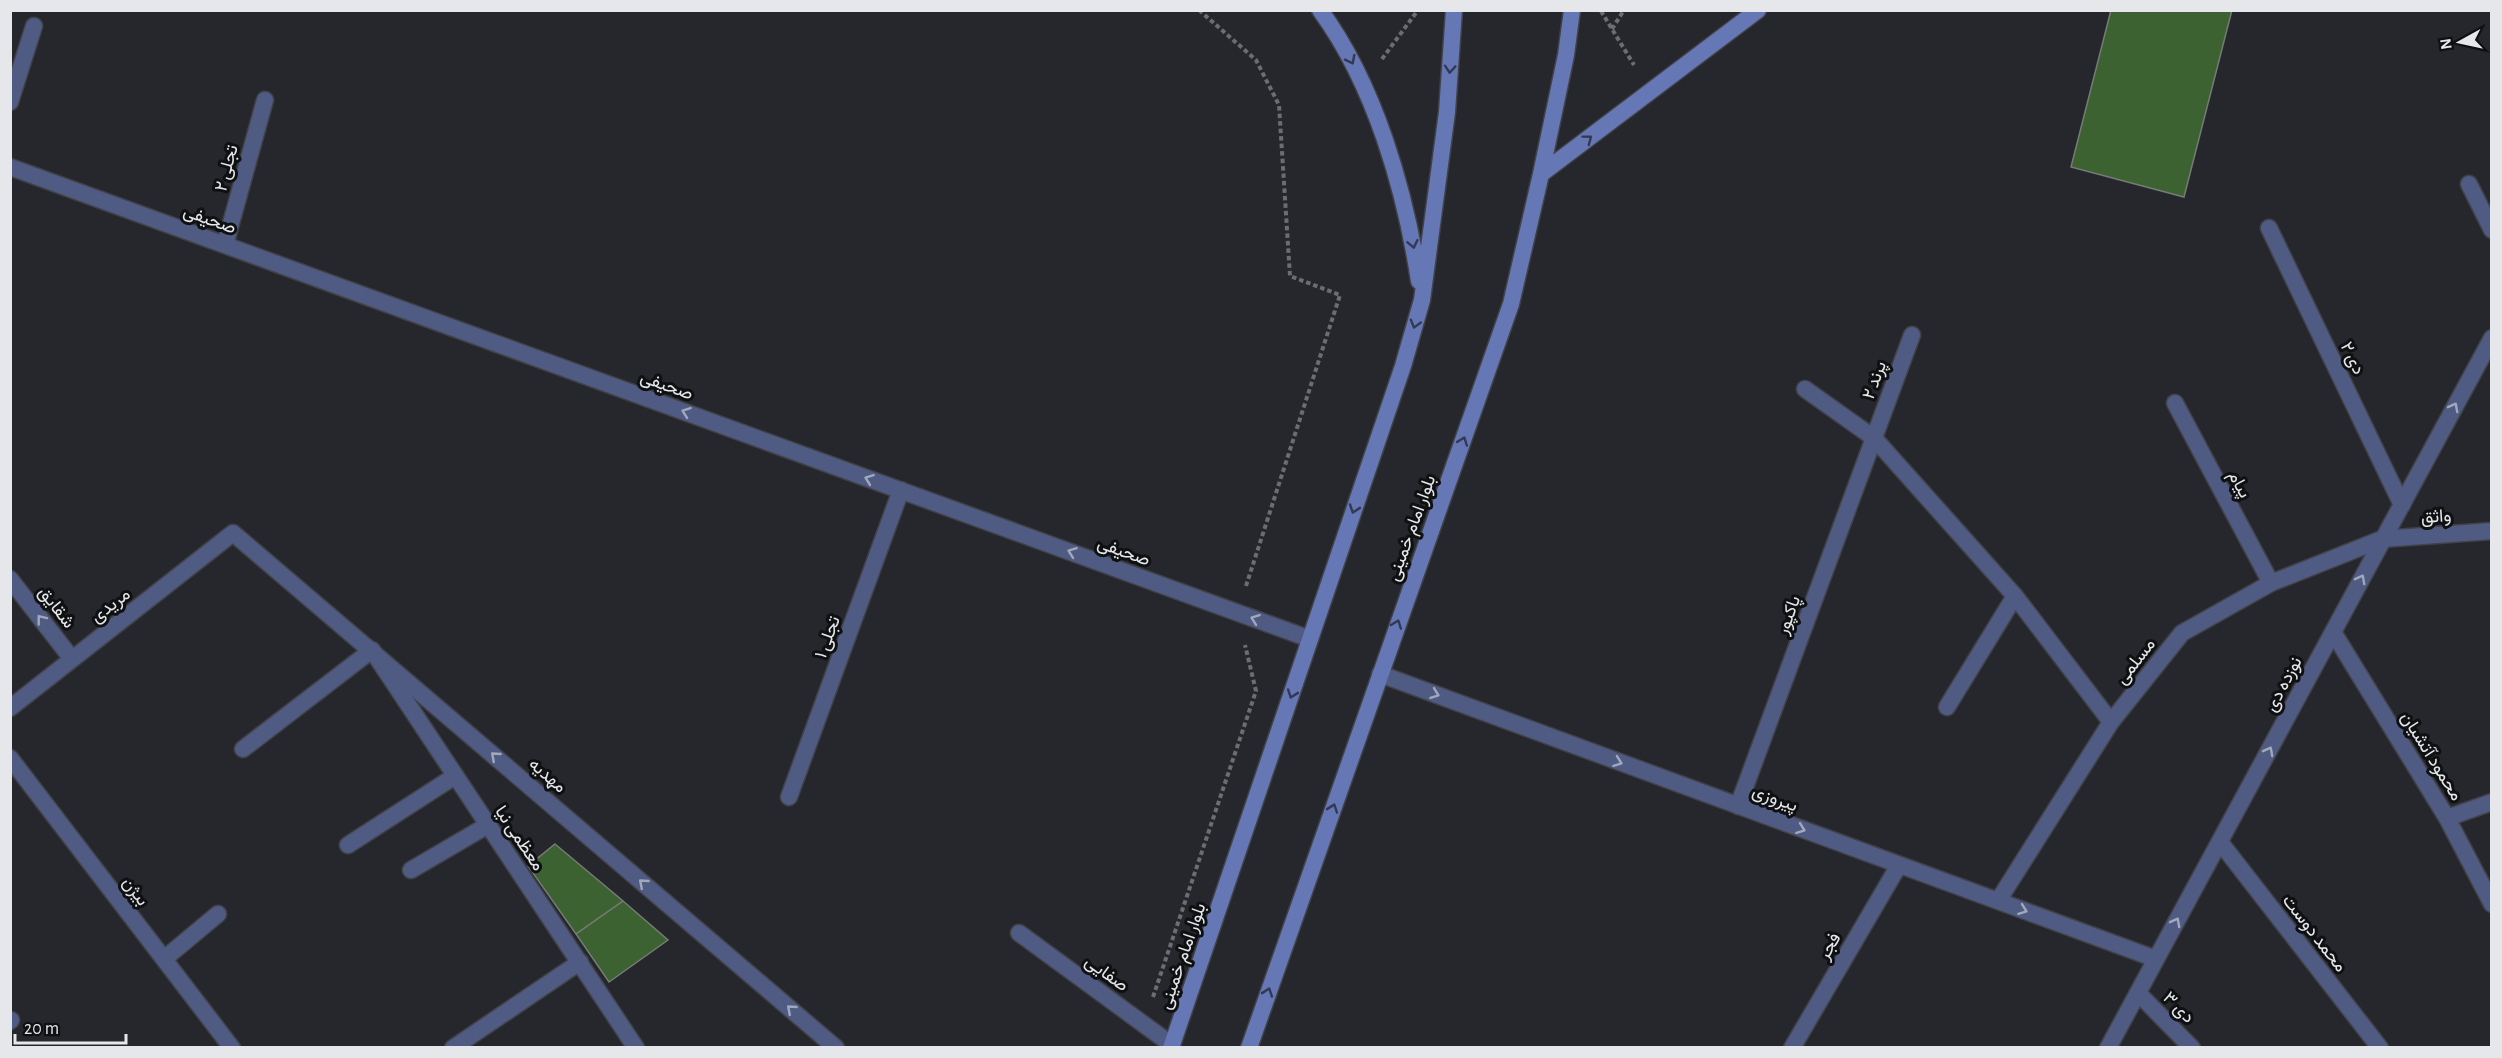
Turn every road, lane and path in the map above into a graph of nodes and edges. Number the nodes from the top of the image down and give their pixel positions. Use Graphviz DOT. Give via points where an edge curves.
graph roads {
  1 [pos="1199,10"];
  2 [pos="1320,10"];
  3 [pos="1418,10"];
  4 [pos="1454,10"];
  5 [pos="1572,10"];
  6 [pos="1600,10"];
  7 [pos="1624,10"];
  8 [pos="1758,10"];
  9 [pos="34,26"];
  10 [pos="1612,28"];
  11 [pos="1382,60"];
  12 [pos="1634,65"];
  13 [pos="265,100"];
  14 [pos="10,102"];
  15 [pos="10,167"];
  16 [pos="1541,174"];
  17 [pos="2469,183"];
  18 [pos="2269,228"];
  19 [pos="2492,230"];
  20 [pos="225,245"];
  21 [pos="1422,300"];
  22 [pos="1912,335"];
  23 [pos="2492,338"];
  24 [pos="1805,390"];
  25 [pos="2175,403"];
  26 [pos="1874,438"];
  27 [pos="901,490"];
  28 [pos="2402,505"];
  29 [pos="2492,531"];
  30 [pos="233,533"];
  31 [pos="2382,539"];
  32 [pos="10,579"];
  33 [pos="2271,583"];
  34 [pos="2015,596"];
  35 [pos="1237,612"];
  36 [pos="2333,632"];
  37 [pos="1310,639"];
  38 [pos="372,650"];
  39 [pos="72,659"];
  40 [pos="1380,674"];
  41 [pos="1947,707"];
  42 [pos="10,708"];
  43 [pos="2111,722"];
  44 [pos="243,748"];
  45 [pos="10,758"];
  46 [pos="455,776"];
  47 [pos="789,797"];
  48 [pos="2492,802"];
  49 [pos="1738,806"];
  50 [pos="2447,818"];
  51 [pos="488,825"];
  52 [pos="2220,842"];
  53 [pos="348,845"];
  54 [pos="1899,865"];
  55 [pos="411,870"];
  56 [pos="1998,901"];
  57 [pos="2492,904"];
  58 [pos="218,914"];
  59 [pos="1019,933"];
  60 [pos="164,959"];
  61 [pos="2156,959"];
  62 [pos="580,962"];
  63 [pos="2138,993"];
  64 [pos="1143,1024"];
  65 [pos="1172,1046"];
  66 [pos="232,1047"];
  67 [pos="453,1047"];
  68 [pos="636,1047"];
  69 [pos="836,1047"];
  70 [pos="1249,1047"];
  71 [pos="1792,1047"];
  72 [pos="2108,1047"];
  73 [pos="2192,1047"];
  74 [pos="2380,1047"];
  1 -- 35 [label="path" via="1256,60 1280,105 1290,276 1340,295"];
  2 -- 21 [label="main road, one-way" via="1362,81 1382,135 1413,246"];
  3 -- 11 [label="path"];
  4 -- 21 [label="main road, بلوار امام خمینی, one-way" via="1448,112"];
  5 -- 16 [label="main road, بلوار امام خمینی"];
  6 -- 10 [label="path"];
  7 -- 10 [label="path"];
  16 -- 8 [label="main road, one-way"];
  9 -- 14 [label="street"];
  10 -- 12 [label="path"];
  13 -- 20 [label="street, تجلی ۲"];
  15 -- 20 [label="street, صحیفی"];
  40 -- 16 [label="main road, بلوار امام خمینی, one-way" via="1511,304"];
  17 -- 19 [label="street"];
  18 -- 28 [label="street, دی ۲"];
  27 -- 20 [label="street, صحیفی, one-way"];
  21 -- 37 [label="main road, بلوار امام خمینی, one-way"];
  22 -- 26 [label="street, پرند ۲"];
  28 -- 23 [label="street, نوزده دی, one-way"];
  24 -- 26 [label="street"];
  25 -- 33 [label="street, پیام"];
  26 -- 34 [label="street"];
  26 -- 49 [label="street, پاکپور"];
  35 -- 27 [label="street, صحیفی, one-way"];
  27 -- 47 [label="street, تجلی ١"];
  28 -- 31 [label="street, نوزده دی"];
  29 -- 31 [label="street, واثق"];
  30 -- 38 [label="street, مهدیه"];
  30 -- 39 [label="street, مریدی"];
  31 -- 33 [label="street, مسلمی"];
  36 -- 31 [label="street, نوزده دی, one-way"];
  39 -- 32 [label="street, شقایق, one-way"];
  33 -- 43 [label="street, مسلمی" via="2182,633"];
  34 -- 41 [label="street"];
  34 -- 43 [label="street"];
  37 -- 35 [label="street, صحیفی, one-way"];
  35 -- 64 [label="path" via="1256,692"];
  36 -- 50 [label="street, محمود آتشیان"];
  52 -- 36 [label="street, نوزده دی, one-way"];
  37 -- 65 [label="main road, بلوار امام خمینی, one-way"];
  38 -- 44 [label="street"];
  38 -- 46 [label="street, معظمی نیا"];
  69 -- 38 [label="street, مهدیه, one-way"];
  39 -- 42 [label="street, مریدی"];
  40 -- 49 [label="street, پیروزی, one-way"];
  70 -- 40 [label="main road, بلوار امام خمینی, one-way"];
  43 -- 56 [label="street, مسلمی"];
  45 -- 60 [label="street, بیژن"];
  46 -- 51 [label="street, معظمی نیا"];
  46 -- 53 [label="street"];
  48 -- 50 [label="street"];
  49 -- 54 [label="street, پیروزی, one-way"];
  50 -- 57 [label="street, محمود آتشیان"];
  51 -- 55 [label="street"];
  51 -- 62 [label="street, معظمی نیا"];
  61 -- 52 [label="street, نوزده دی, one-way"];
  52 -- 74 [label="street, محمد دوست"];
  54 -- 56 [label="street, پیروزی"];
  54 -- 71 [label="street, فجر"];
  56 -- 61 [label="street, پیروزی, one-way"];
  58 -- 60 [label="street"];
  59 -- 64 [label="street, صفایی"];
  60 -- 66 [label="street, بیژن"];
  61 -- 63 [label="street, نوزده دی"];
  62 -- 67 [label="street"];
  62 -- 68 [label="street, معظمی نیا"];
  63 -- 72 [label="street, نوزده دی"];
  63 -- 73 [label="street, دی ۳"];
  64 -- 65 [label="street, صفایی"];
}
